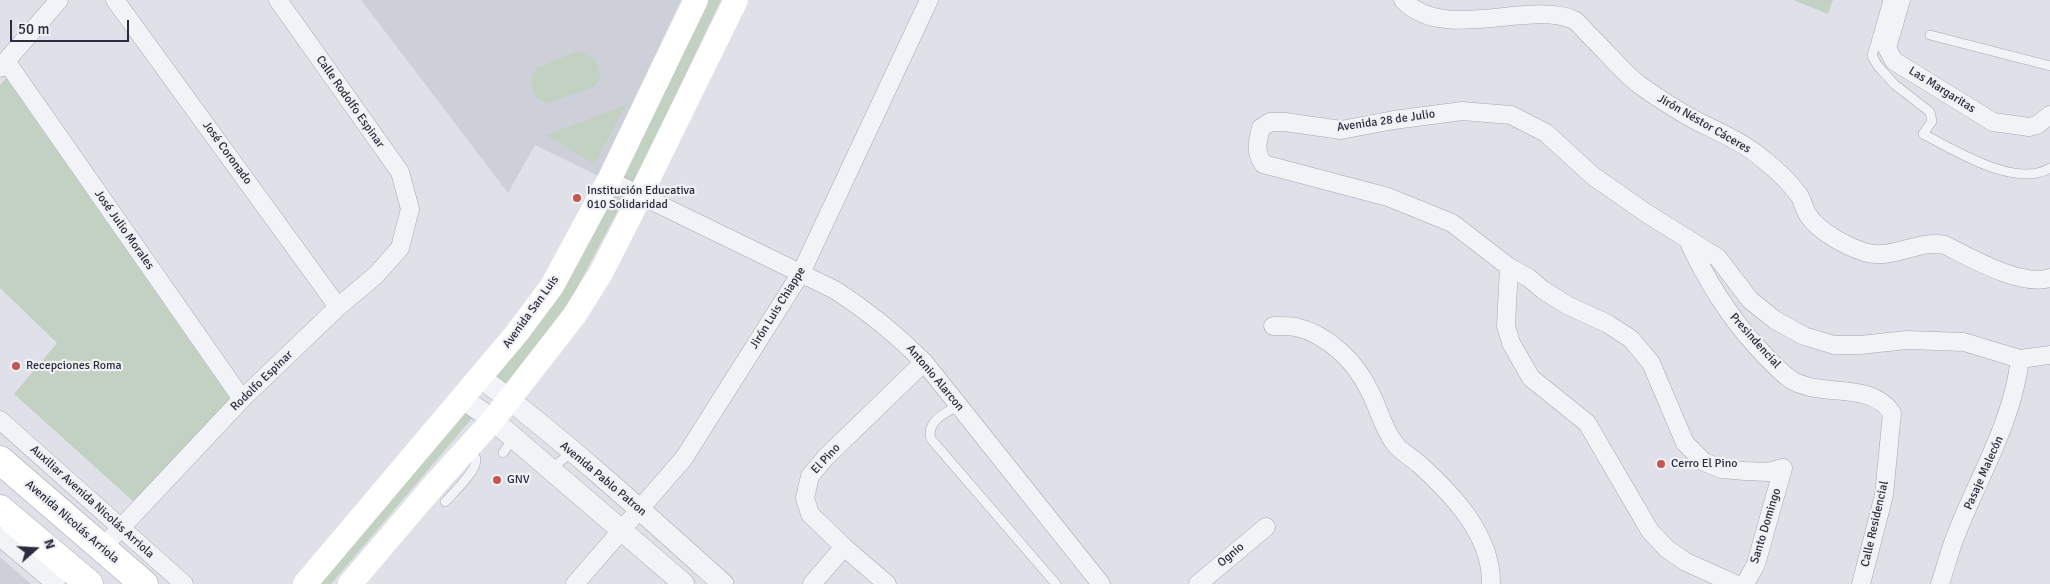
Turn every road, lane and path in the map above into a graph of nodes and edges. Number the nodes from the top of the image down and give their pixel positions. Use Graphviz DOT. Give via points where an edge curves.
graph roads {
  1 [pos="60,0"];
  2 [pos="115,0"];
  3 [pos="278,0"];
  4 [pos="696,0"];
  5 [pos="736,0"];
  6 [pos="929,0"];
  7 [pos="1403,0"];
  8 [pos="1888,0"];
  9 [pos="1902,0"];
  10 [pos="1930,35"];
  11 [pos="3,65"];
  12 [pos="2050,66"];
  13 [pos="2050,115"];
  14 [pos="2050,168"];
  15 [pos="610,180"];
  16 [pos="641,194"];
  17 [pos="410,209"];
  18 [pos="1687,238"];
  19 [pos="1508,267"];
  20 [pos="801,273"];
  21 [pos="2050,278"];
  22 [pos="552,286"];
  23 [pos="582,304"];
  24 [pos="338,307"];
  25 [pos="1273,326"];
  26 [pos="2050,356"];
  27 [pos="2020,359"];
  28 [pos="924,362"];
  29 [pos="480,377"];
  30 [pos="462,398"];
  31 [pos="242,399"];
  32 [pos="509,400"];
  33 [pos="958,406"];
  34 [pos="1888,406"];
  35 [pos="0,420"];
  36 [pos="493,420"];
  37 [pos="471,445"];
  38 [pos="572,452"];
  39 [pos="0,460"];
  40 [pos="1783,468"];
  41 [pos="550,469"];
  42 [pos="445,502"];
  43 [pos="0,509"];
  44 [pos="640,509"];
  45 [pos="1266,527"];
  46 [pos="120,528"];
  47 [pos="622,530"];
  48 [pos="0,537"];
  49 [pos="340,543"];
  50 [pos="844,547"];
  51 [pos="102,548"];
  52 [pos="366,564"];
  53 [pos="56,584"];
  54 [pos="89,584"];
  55 [pos="144,584"];
  56 [pos="184,584"];
  57 [pos="305,584"];
  58 [pos="350,584"];
  59 [pos="574,584"];
  60 [pos="684,584"];
  61 [pos="723,584"];
  62 [pos="812,584"];
  63 [pos="887,584"];
  64 [pos="1056,584"];
  65 [pos="1101,584"];
  66 [pos="1198,584"];
  67 [pos="1492,584"];
  68 [pos="1735,584"];
  69 [pos="1745,584"];
  70 [pos="1861,584"];
  71 [pos="1940,584"];
  1 -- 11 [label="street"];
  2 -- 24 [label="street, José Coronado"];
  3 -- 17 [label="street, Calle Rodolfo Espinar" via="400,172"];
  4 -- 15 [label="main road, Avenida San Luis"];
  5 -- 16 [label="main road"];
  6 -- 20 [label="street, Jirón Luis Chiappe"];
  7 -- 21 [label="street, Jirón Néstor Cáceres" via="1408,6 1425,13 1449,18 1549,12 1575,20 1639,85 1762,158 1800,196 1809,216 1845,246 1887,255 1937,243 1996,270 2023,278"];
  8 -- 14 [label="lane" via="1872,56 1894,84 1930,112 1932,121 1923,134 1988,166 2024,175"];
  9 -- 13 [label="street, Las Margaritas" via="1887,48 1894,60 1993,122 2029,127"];
  10 -- 12 [label="lane"];
  11 -- 31 [label="street, José Julio Morales"];
  15 -- 16 [label="street, Antonio Alarcon"];
  15 -- 22 [label="main road, Avenida San Luis"];
  16 -- 20 [label="street, Antonio Alarcon"];
  16 -- 23 [label="main road"];
  17 -- 24 [label="street, Rodolfo Espinar" via="400,248 376,275"];
  18 -- 19 [label="street, Avenida 28 de Julio" via="1593,176 1546,133 1511,115 1462,111 1341,130 1286,122 1270,122 1260,128 1256,144 1263,164 1388,198 1452,223"];
  18 -- 27 [label="street, Avenida 28 de Julio" via="1718,258 1750,300 1804,336 1834,345 1860,346 1907,340 1964,342"];
  18 -- 34 [label="street, Presindencial" via="1701,270 1735,322 1766,358 1791,379 1816,388 1864,394"];
  19 -- 40 [label="street, Avenida 28 de Julio" via="1567,305 1631,339 1651,363 1685,443 1704,462 1722,469 1745,471 1768,472"];
  19 -- 68 [label="street" via="1506,326 1511,343 1531,378 1587,422 1650,531 1667,550"];
  20 -- 28 [label="street, Antonio Alarcon" via="865,309"];
  20 -- 44 [label="street, Jirón Luis Chiappe" via="684,458"];
  22 -- 23 [label="main road"];
  22 -- 29 [label="main road, Avenida San Luis"];
  23 -- 32 [label="main road"];
  24 -- 31 [label="street, Rodolfo Espinar"];
  25 -- 67 [label="street" via="1296,327 1317,335 1340,351 1354,367 1369,389 1384,427 1396,446 1440,484 1471,521 1486,552"];
  26 -- 27 [label="street, Avenida 28 de Julio"];
  27 -- 71 [label="street, Pasaje Malecón" via="2000,437 1954,540"];
  28 -- 33 [label="street, Antonio Alarcon"];
  28 -- 50 [label="street, El Pino" via="810,476 805,498 810,514"];
  29 -- 30 [label="main road, Avenida San Luis"];
  29 -- 32 [label="street, Avenida Pablo Patron"];
  30 -- 36 [label="street"];
  30 -- 49 [label="main road, Avenida San Luis"];
  31 -- 46 [label="street, Rodolfo Espinar"];
  32 -- 36 [label="main road"];
  32 -- 38 [label="street, Avenida Pablo Patron"];
  33 -- 64 [label="lane" via="931,424 930,439"];
  33 -- 65 [label="street, Antonio Alarcon"];
  34 -- 70 [label="street, Calle Residencial" via="1892,413 1884,495"];
  35 -- 46 [label="street, Auxiliar Avenida Nicolás Arriola"];
  36 -- 37 [label="main road"];
  36 -- 41 [label="street" via="508,445"];
  37 -- 42 [label="lane" via="475,465"];
  37 -- 52 [label="main road"];
  38 -- 41 [label="lane"];
  38 -- 44 [label="street, Avenida Pablo Patron"];
  39 -- 51 [label="main road, Avenida Nicolás Arriola"];
  40 -- 69 [label="street, Santo Domingo" via="1756,564"];
  41 -- 47 [label="street"];
  43 -- 54 [label="main road"];
  44 -- 47 [label="street, Jirón Luis Chiappe"];
  44 -- 61 [label="street, Avenida Pablo Patron"];
  45 -- 66 [label="street, Ognio"];
  46 -- 51 [label="street, Rodolfo Espinar"];
  46 -- 56 [label="street, Auxiliar Avenida Nicolás Arriola"];
  47 -- 59 [label="street, Jirón Luis Chiappe"];
  47 -- 60 [label="street"];
  48 -- 53 [label="street"];
  49 -- 52 [label="main road"];
  49 -- 57 [label="main road, Avenida San Luis"];
  50 -- 62 [label="street"];
  50 -- 63 [label="street, El Pino"];
  51 -- 55 [label="main road, Avenida Nicolás Arriola"];
  52 -- 58 [label="main road"];
}
